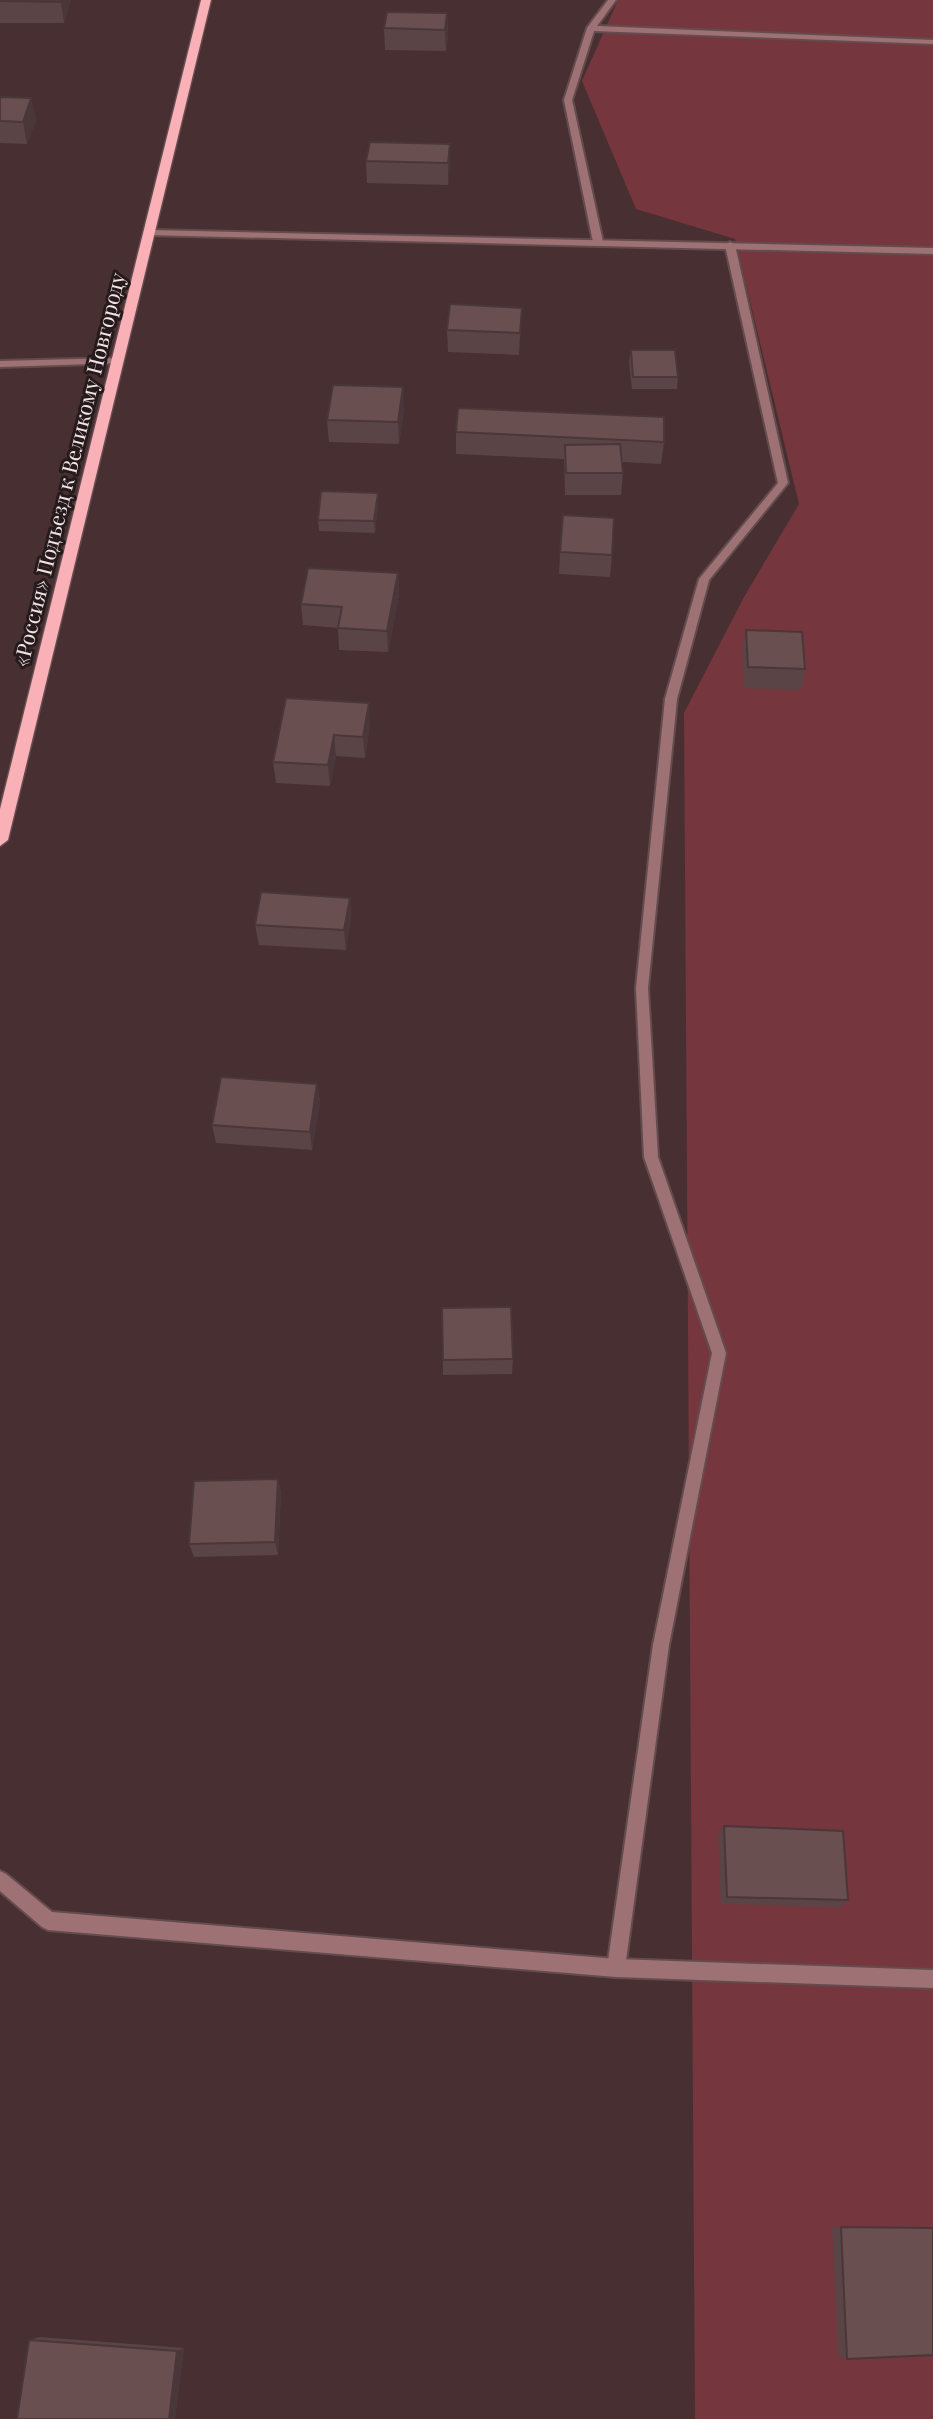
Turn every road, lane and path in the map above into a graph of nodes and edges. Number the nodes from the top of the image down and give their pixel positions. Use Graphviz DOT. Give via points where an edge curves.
graph roads {
  1 [pos="206,0"];
  2 [pos="612,0"];
  3 [pos="591,28"];
  4 [pos="933,42"];
  5 [pos="150,233"];
  6 [pos="598,242"];
  7 [pos="730,245"];
  8 [pos="933,251"];
  9 [pos="118,361"];
  10 [pos="0,364"];
  11 [pos="0,840"];
  12 [pos="0,1880"];
  13 [pos="616,1968"];
  14 [pos="933,1979"];
  1 -- 5 [label="main road, «Россия» Подъезд к Великому Новгороду"];
  2 -- 3 [label="street"];
  3 -- 4 [label="street"];
  3 -- 6 [label="street" via="568,100"];
  5 -- 6 [label="street"];
  5 -- 9 [label="main road, «Россия» Подъезд к Великому Новгороду"];
  6 -- 7 [label="street"];
  7 -- 8 [label="street"];
  7 -- 13 [label="street" via="783,483 704,579 671,699 642,988 651,1157 719,1353 661,1645"];
  9 -- 10 [label="street"];
  9 -- 11 [label="main road, «Россия» Подъезд к Великому Новгороду"];
  12 -- 13 [label="street" via="48,1922"];
  13 -- 14 [label="street"];
}
